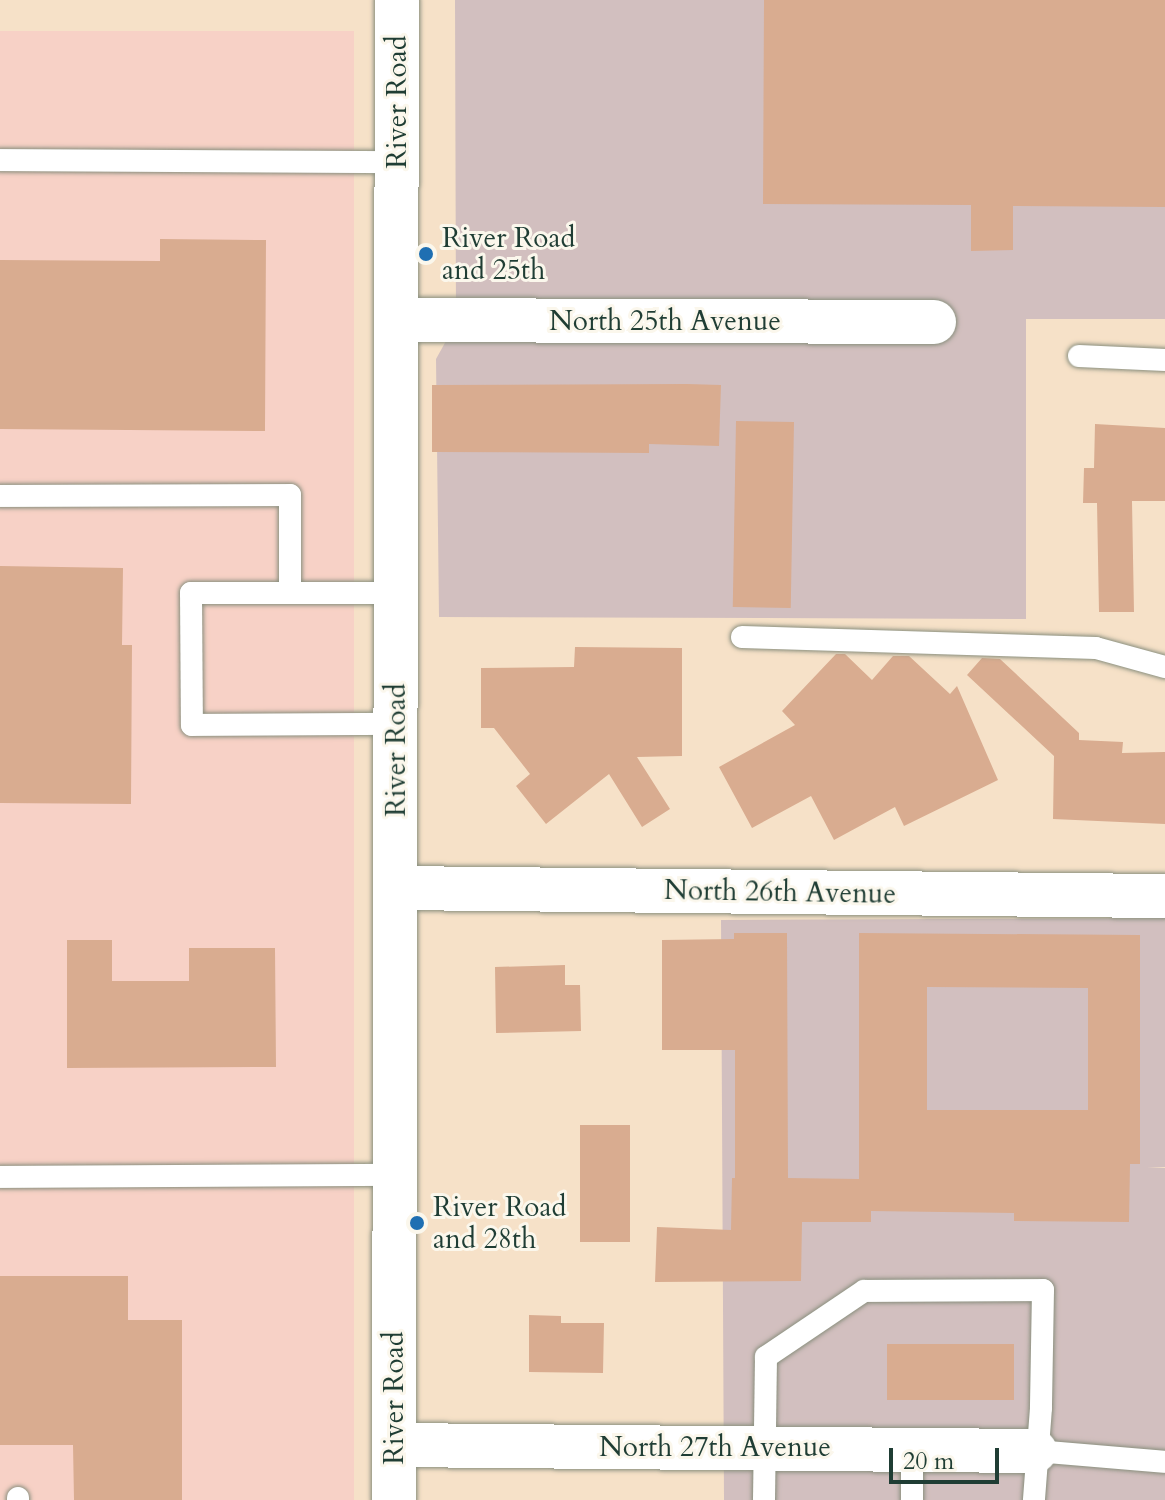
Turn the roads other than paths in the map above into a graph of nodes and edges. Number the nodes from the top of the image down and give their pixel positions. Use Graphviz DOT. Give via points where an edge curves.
graph roads {
  1 [pos="397,0"];
  2 [pos="0,160"];
  3 [pos="397,162"];
  4 [pos="396,320"];
  5 [pos="934,322"];
  6 [pos="1079,356"];
  7 [pos="1165,360"];
  8 [pos="0,496"];
  9 [pos="290,593"];
  10 [pos="396,593"];
  11 [pos="742,637"];
  12 [pos="1165,667"];
  13 [pos="396,724"];
  14 [pos="396,888"];
  15 [pos="1165,896"];
  16 [pos="395,1175"];
  17 [pos="0,1177"];
  18 [pos="394,1445"];
  19 [pos="763,1448"];
  20 [pos="912,1449"];
  21 [pos="1035,1451"];
  22 [pos="1165,1462"];
  23 [pos="394,1500"];
  24 [pos="764,1500"];
  25 [pos="912,1500"];
  26 [pos="1034,1500"];
  1 -- 3 [label="street, River Road"];
  2 -- 3 [label="lane"];
  3 -- 4 [label="street, River Road"];
  4 -- 5 [label="street, North 25th Avenue"];
  4 -- 10 [label="street, River Road"];
  6 -- 7 [label="lane"];
  8 -- 9 [label="lane" via="290,495"];
  9 -- 10 [label="lane"];
  9 -- 13 [label="lane" via="191,593 192,725"];
  10 -- 13 [label="street, River Road"];
  11 -- 12 [label="lane" via="1096,648"];
  13 -- 14 [label="street, River Road"];
  14 -- 15 [label="street, North 26th Avenue"];
  14 -- 16 [label="street, River Road"];
  16 -- 17 [label="lane"];
  16 -- 18 [label="street, River Road"];
  18 -- 19 [label="street, North 27th Avenue"];
  18 -- 23 [label="street, River Road"];
  19 -- 20 [label="street, North 27th Avenue"];
  19 -- 21 [label="lane" via="766,1357 864,1291 1043,1290"];
  19 -- 24 [label="lane"];
  20 -- 21 [label="street, North 27th Avenue"];
  20 -- 25 [label="lane"];
  21 -- 22 [label="lane"];
  21 -- 26 [label="lane"];
}
